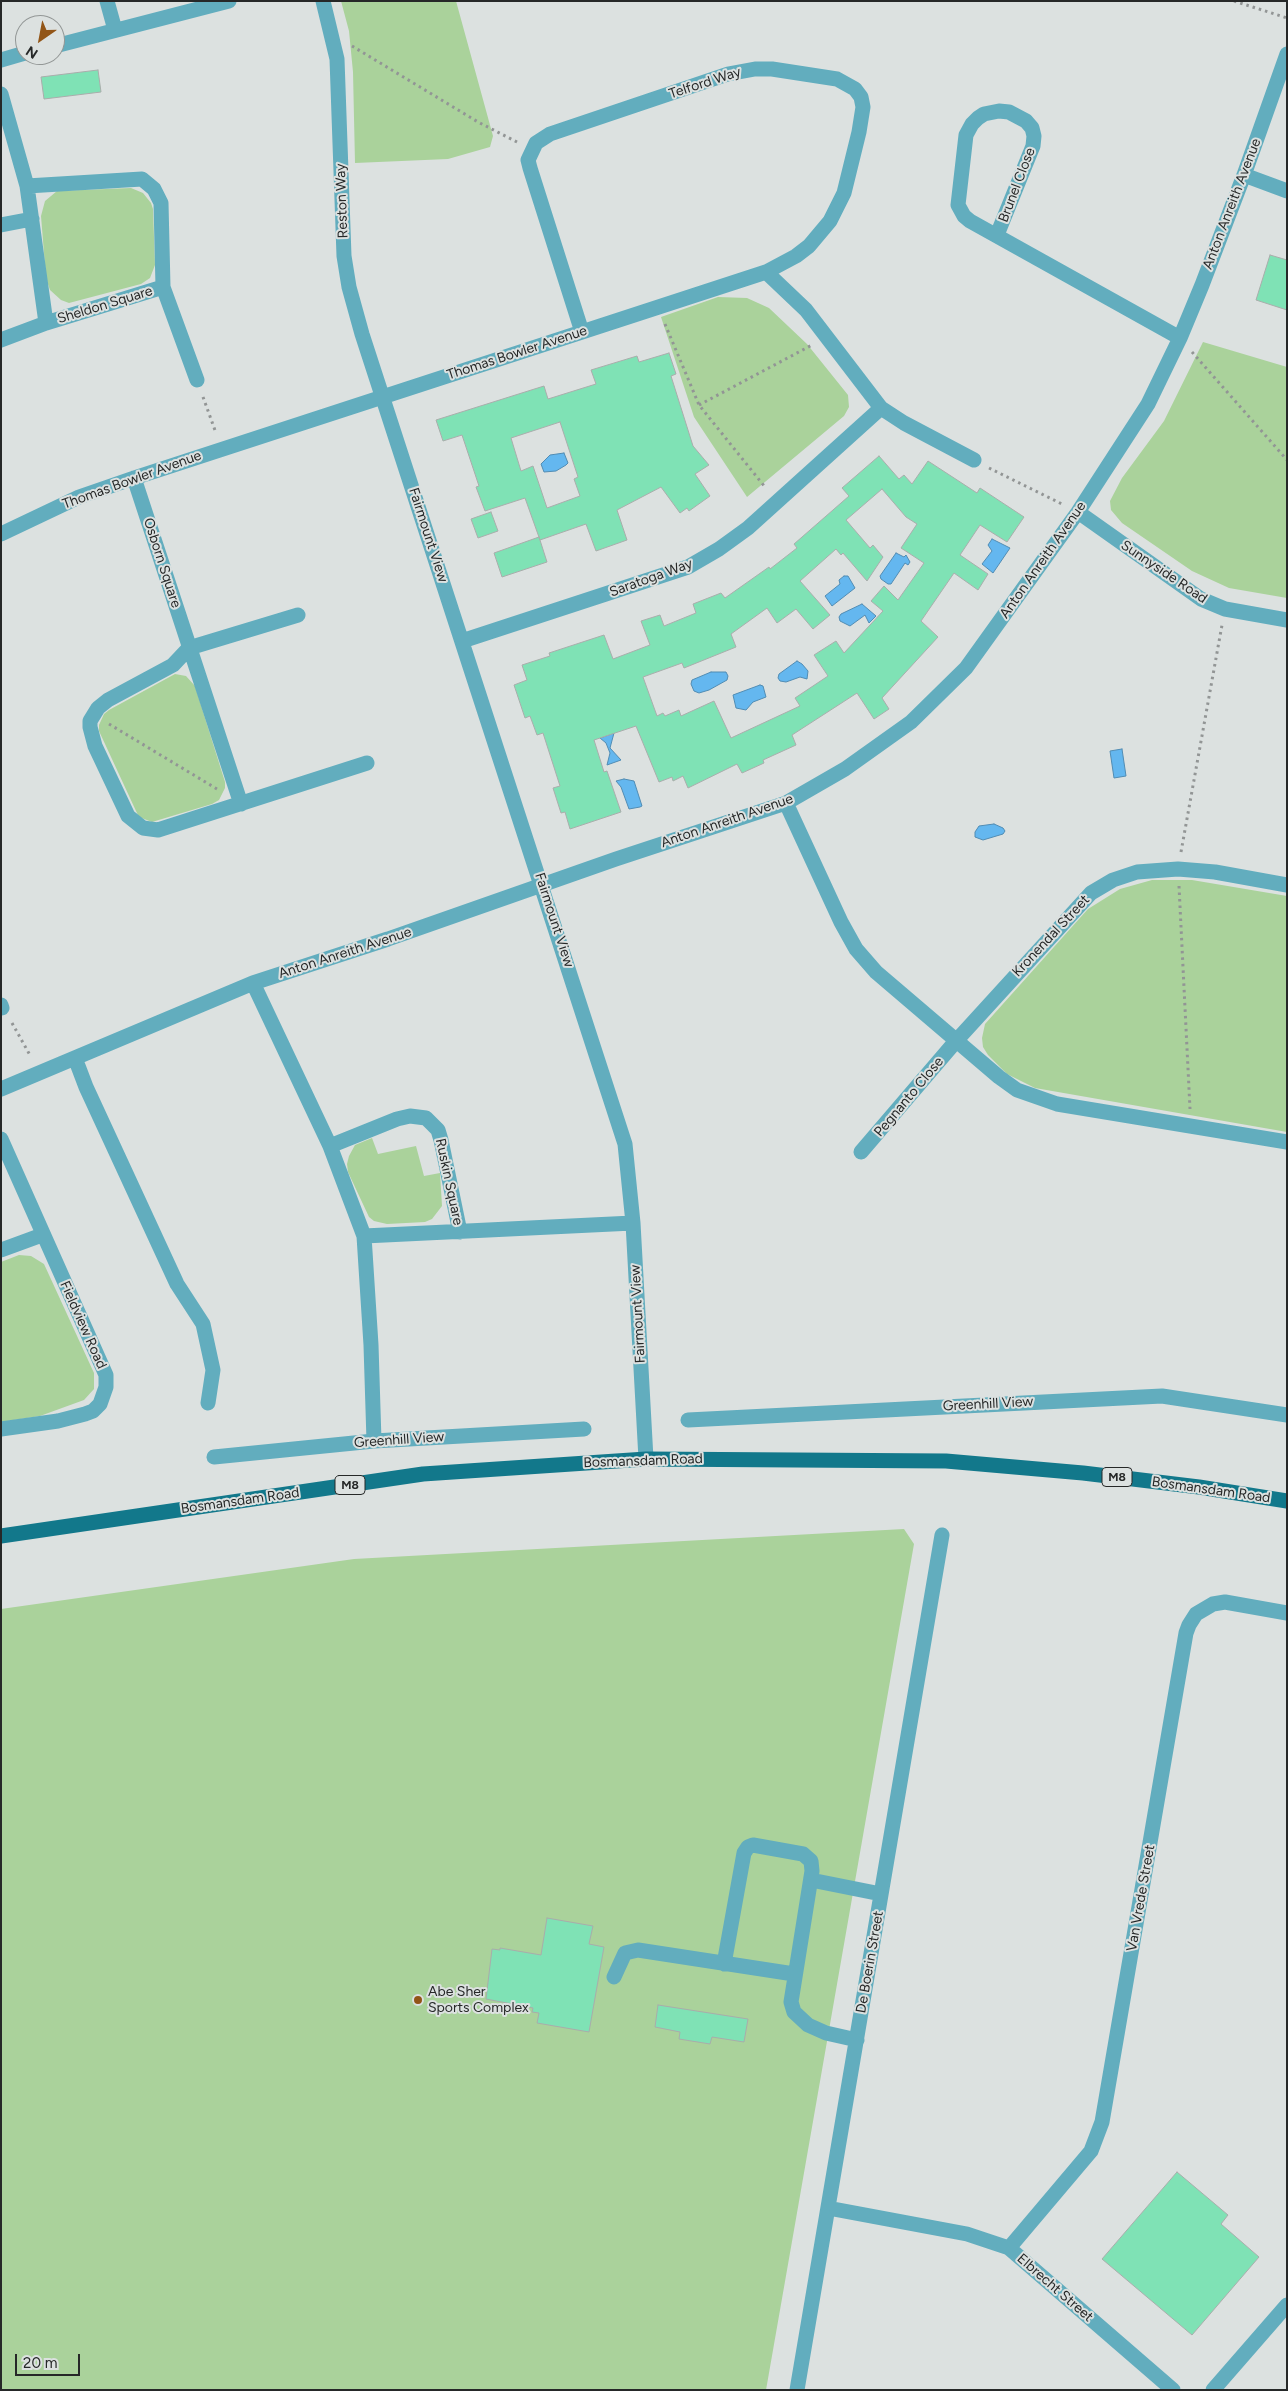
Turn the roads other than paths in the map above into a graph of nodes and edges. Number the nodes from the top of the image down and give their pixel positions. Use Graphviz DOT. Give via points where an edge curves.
graph roads {
  1 [pos="108,1"];
  2 [pos="229,1"];
  3 [pos="323,1"];
  4 [pos="115,30"];
  5 [pos="65,43"];
  6 [pos="1287,54"];
  7 [pos="15,56"];
  8 [pos="1,60"];
  9 [pos="1,94"];
  10 [pos="1244,175"];
  11 [pos="27,186"];
  12 [pos="1287,191"];
  13 [pos="32,219"];
  14 [pos="1,224"];
  15 [pos="997,235"];
  16 [pos="766,272"];
  17 [pos="163,287"];
  18 [pos="46,323"];
  19 [pos="582,332"];
  20 [pos="1180,338"];
  21 [pos="1,340"];
  22 [pos="197,380"];
  23 [pos="383,397"];
  24 [pos="881,408"];
  25 [pos="974,460"];
  26 [pos="134,478"];
  27 [pos="1078,512"];
  28 [pos="1,534"];
  29 [pos="298,615"];
  30 [pos="1287,620"];
  31 [pos="462,641"];
  32 [pos="189,648"];
  33 [pos="367,763"];
  34 [pos="786,803"];
  35 [pos="240,804"];
  36 [pos="1287,884"];
  37 [pos="542,885"];
  38 [pos="253,982"];
  39 [pos="956,1041"];
  40 [pos="75,1058"];
  41 [pos="1,1089"];
  42 [pos="1,1139"];
  43 [pos="1287,1142"];
  44 [pos="330,1146"];
  45 [pos="861,1152"];
  46 [pos="633,1223"];
  47 [pos="460,1232"];
  48 [pos="42,1235"];
  49 [pos="364,1236"];
  50 [pos="1,1250"];
  51 [pos="208,1404"];
  52 [pos="1287,1416"];
  53 [pos="688,1420"];
  54 [pos="584,1428"];
  55 [pos="1,1429"];
  56 [pos="374,1441"];
  57 [pos="214,1457"];
  58 [pos="646,1459"];
  59 [pos="1287,1501"];
  60 [pos="942,1535"];
  61 [pos="1,1536"];
  62 [pos="1287,1613"];
  63 [pos="811,1880"];
  64 [pos="881,1894"];
  65 [pos="724,1964"];
  66 [pos="794,1974"];
  67 [pos="614,1977"];
  68 [pos="857,2040"];
  69 [pos="828,2208"];
  70 [pos="1010,2248"];
  71 [pos="1287,2305"];
  72 [pos="797,2390"];
  73 [pos="1173,2390"];
  74 [pos="1212,2390"];
  1 -- 4 [label="street"];
  2 -- 4 [label="street"];
  3 -- 23 [label="street, Reston Way" via="337,59 344,256 357,316"];
  4 -- 5 [label="street"];
  6 -- 10 [label="street, Anton Anreith Avenue"];
  7 -- 8 [label="street"];
  9 -- 11 [label="street, Sheldon Square"];
  10 -- 12 [label="street"];
  10 -- 20 [label="street, Anton Anreith Avenue"];
  11 -- 13 [label="street, Sheldon Square"];
  11 -- 17 [label="street, Sheldon Square" via="116,179 148,182 161,203"];
  13 -- 14 [label="street"];
  13 -- 18 [label="street, Sheldon Square"];
  15 -- 15 [label="street, Brunel Close" via="970,221 958,205 968,130 984,114 999,111 1019,116 1032,128 1034,136 1033,146"];
  15 -- 20 [label="street, Brunel Close"];
  16 -- 19 [label="street, Thomas Bowler Avenue"];
  16 -- 19 [label="street, Telford Way" via="796,256 821,234 844,193 863,107 861,97 848,84 837,79 772,69 728,74 540,138 528,160"];
  16 -- 24 [label="street" via="806,310"];
  17 -- 18 [label="street, Sheldon Square"];
  17 -- 22 [label="street, Sheldon Square"];
  18 -- 21 [label="street, Sheldon Square"];
  19 -- 23 [label="street, Thomas Bowler Avenue"];
  20 -- 27 [label="street, Anton Anreith Avenue" via="1148,404"];
  23 -- 26 [label="street, Thomas Bowler Avenue"];
  23 -- 31 [label="street, Fairmount View"];
  24 -- 25 [label="street"];
  24 -- 31 [label="street, Saratoga Way" via="748,528 719,550 688,567"];
  26 -- 28 [label="street, Thomas Bowler Avenue" via="79,497"];
  26 -- 32 [label="street, Osborn Square"];
  27 -- 30 [label="street, Sunnyside Road" via="1201,599 1224,610"];
  27 -- 34 [label="street, Anton Anreith Avenue" via="966,668 911,722 845,768"];
  29 -- 32 [label="street"];
  31 -- 37 [label="street, Fairmount View"];
  32 -- 35 [label="street, Osborn Square"];
  32 -- 35 [label="street" via="173,665 108,700 93,715 90,727 95,746 128,816 143,828 158,830"];
  33 -- 35 [label="street"];
  34 -- 37 [label="street, Anton Anreith Avenue"];
  34 -- 39 [label="street" via="840,922 856,949 876,972"];
  36 -- 39 [label="street, Kronendal Street" via="1178,868 1137,872 1113,880 1091,892"];
  37 -- 38 [label="street, Anton Anreith Avenue" via="388,940"];
  37 -- 46 [label="street, Fairmount View" via="625,1144"];
  38 -- 40 [label="street, Anton Anreith Avenue"];
  38 -- 44 [label="street"];
  39 -- 43 [label="street" via="1017,1090 1036,1098"];
  39 -- 45 [label="street, Pegnanto Close"];
  40 -- 41 [label="street, Anton Anreith Avenue"];
  40 -- 51 [label="street" via="177,1284 203,1324 213,1370"];
  42 -- 48 [label="street, Fieldview Road"];
  44 -- 47 [label="street, Ruskin Square" via="397,1118 426,1118 438,1130 441,1140"];
  44 -- 49 [label="street"];
  46 -- 47 [label="street, Ruskin Square"];
  46 -- 58 [label="street, Fairmount View"];
  47 -- 49 [label="street, Ruskin Square"];
  48 -- 50 [label="street"];
  48 -- 55 [label="street, Fieldview Road" via="106,1375 106,1386 100,1404 85,1414"];
  49 -- 56 [label="street"];
  52 -- 53 [label="street, Greenhill View" via="1162,1396"];
  54 -- 56 [label="street, Greenhill View"];
  56 -- 57 [label="street, Greenhill View"];
  58 -- 59 [label="main road, Bosmansdam Road / M8" via="946,1461 1083,1473"];
  58 -- 61 [label="main road, Bosmansdam Road / M8" via="424,1474"];
  60 -- 64 [label="street, De Boerin Street"];
  62 -- 70 [label="street, Van Vrede Street" via="1219,1603 1196,1614 1189,1625 1102,2122 1091,2151"];
  63 -- 64 [label="street"];
  63 -- 65 [label="street" via="811,1861 803,1854 750,1846 744,1853"];
  63 -- 66 [label="street"];
  64 -- 68 [label="street, De Boerin Street"];
  65 -- 66 [label="street"];
  65 -- 67 [label="street" via="632,1950 625,1954"];
  66 -- 68 [label="street" via="791,2002 800,2019 826,2032"];
  68 -- 69 [label="street, De Boerin Street"];
  69 -- 70 [label="street, Elbrecht Street" via="967,2234"];
  69 -- 72 [label="street, De Boerin Street"];
  70 -- 73 [label="street, Elbrecht Street"];
  71 -- 74 [label="street"];
}
